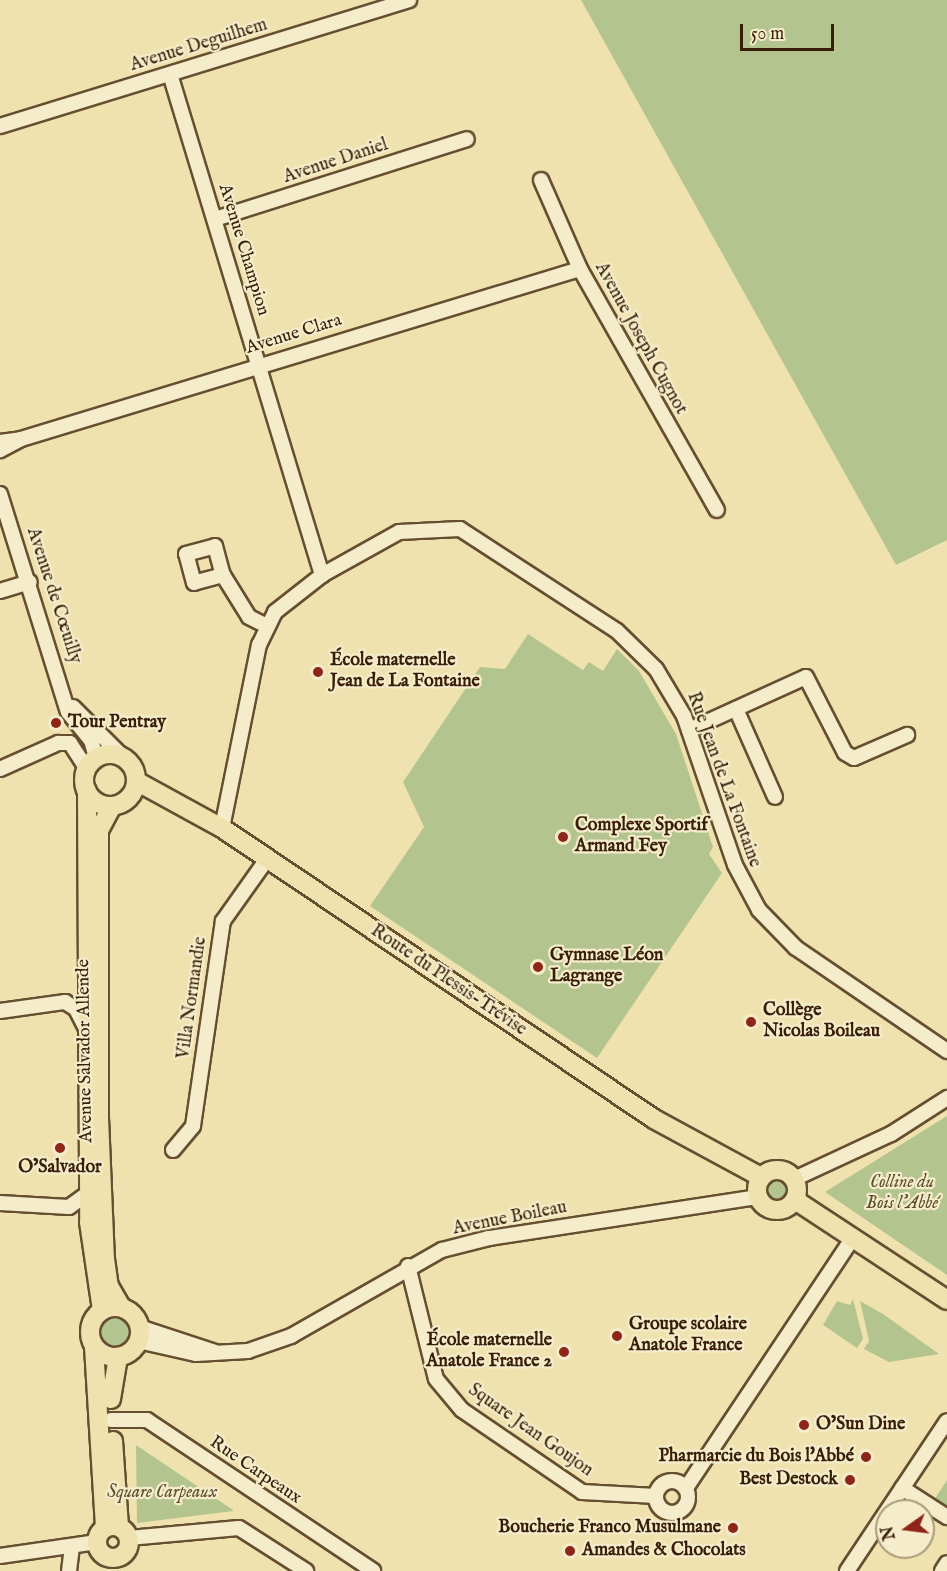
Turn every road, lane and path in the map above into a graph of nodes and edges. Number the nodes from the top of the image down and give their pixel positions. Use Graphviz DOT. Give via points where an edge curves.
graph roads {
  1 [pos="409,0"];
  2 [pos="170,75"];
  3 [pos="0,126"];
  4 [pos="467,139"];
  5 [pos="541,180"];
  6 [pos="215,219"];
  7 [pos="580,269"];
  8 [pos="259,364"];
  9 [pos="21,439"];
  10 [pos="0,442"];
  11 [pos="0,450"];
  12 [pos="2,499"];
  13 [pos="717,510"];
  14 [pos="223,575"];
  15 [pos="322,575"];
  16 [pos="30,582"];
  17 [pos="0,591"];
  18 [pos="267,626"];
  19 [pos="66,698"];
  20 [pos="736,710"];
  21 [pos="689,730"];
  22 [pos="908,735"];
  23 [pos="122,756"];
  24 [pos="91,763"];
  25 [pos="0,769"];
  26 [pos="136,781"];
  27 [pos="87,791"];
  28 [pos="775,797"];
  29 [pos="112,806"];
  30 [pos="222,828"];
  31 [pos="267,859"];
  32 [pos="0,1011"];
  33 [pos="85,1027"];
  34 [pos="947,1051"];
  35 [pos="947,1098"];
  36 [pos="173,1150"];
  37 [pos="761,1177"];
  38 [pos="794,1179"];
  39 [pos="88,1193"];
  40 [pos="758,1197"];
  41 [pos="795,1200"];
  42 [pos="0,1203"];
  43 [pos="853,1238"];
  44 [pos="408,1266"];
  45 [pos="947,1300"];
  46 [pos="121,1307"];
  47 [pos="102,1310"];
  48 [pos="139,1334"];
  49 [pos="94,1347"];
  50 [pos="118,1357"];
  51 [pos="111,1420"];
  52 [pos="947,1421"];
  53 [pos="686,1488"];
  54 [pos="902,1488"];
  55 [pos="656,1496"];
  56 [pos="947,1517"];
  57 [pos="72,1546"];
  58 [pos="113,1549"];
  59 [pos="0,1556"];
  60 [pos="947,1563"];
  61 [pos="69,1571"];
  62 [pos="306,1571"];
  63 [pos="373,1571"];
  64 [pos="847,1571"];
  65 [pos="942,1571"];
  1 -- 2 [label="street, Avenue Deguilhem"];
  2 -- 3 [label="street, Avenue Deguilhem"];
  2 -- 6 [label="street, Avenue Champion"];
  4 -- 6 [label="street, Avenue Daniel"];
  5 -- 7 [label="street, Avenue Joseph Cugnot"];
  6 -- 8 [label="street, Avenue Champion"];
  7 -- 8 [label="street, Avenue Clara"];
  7 -- 13 [label="street, Avenue Joseph Cugnot"];
  8 -- 9 [label="street, Avenue Clara"];
  8 -- 15 [label="street, Avenue Champion"];
  9 -- 10 [label="street, Avenue Clara"];
  9 -- 11 [label="street, Avenue Clara"];
  12 -- 16 [label="street, Avenue de Cœuilly"];
  14 -- 18 [label="street" via="249,617"];
  15 -- 18 [label="street, Rue Jean de La Fontaine" via="287,598"];
  15 -- 21 [label="street, Rue Jean de La Fontaine" via="399,532 460,529 617,630 656,669"];
  16 -- 17 [label="street"];
  16 -- 19 [label="street, Avenue de Cœuilly"];
  18 -- 30 [label="street, Rue Jean de La Fontaine"];
  19 -- 23 [label="street, Avenue de Cœuilly"];
  19 -- 24 [label="street, Avenue de Cœuilly" via="72,722 91,740"];
  20 -- 21 [label="street"];
  20 -- 22 [label="street" via="806,677 845,753 854,758"];
  20 -- 28 [label="street"];
  21 -- 34 [label="street, Rue Jean de La Fontaine" via="745,890 775,930"];
  23 -- 24 [label="main road"];
  23 -- 26 [label="main road"];
  24 -- 25 [label="street" via="70,743 58,743"];
  24 -- 27 [label="main road"];
  26 -- 29 [label="main road" via="126,801"];
  26 -- 30 [label="main road, Route du Plessis-Trévise"];
  27 -- 29 [label="main road" via="97,803"];
  27 -- 33 [label="main road, Avenue Salvador Allende"];
  29 -- 46 [label="main road" via="99,830 99,1118 105,1259 109,1286"];
  30 -- 31 [label="main road, Route du Plessis-Trévise"];
  31 -- 36 [label="street, Villa Normandie" via="223,921 193,1126"];
  31 -- 37 [label="main road, Route du Plessis-Trévise" via="654,1119"];
  32 -- 33 [label="street" via="64,1002 76,1009"];
  33 -- 39 [label="main road, Avenue Salvador Allende"];
  35 -- 38 [label="street" via="891,1134"];
  37 -- 38 [label="main road" via="778,1169"];
  37 -- 40 [label="main road"];
  38 -- 41 [label="main road"];
  39 -- 42 [label="street" via="69,1207"];
  39 -- 47 [label="main road, Avenue Salvador Allende" via="95,1290"];
  40 -- 41 [label="main road" via="777,1210"];
  40 -- 44 [label="street, Avenue Boileau" via="489,1238"];
  41 -- 43 [label="main road"];
  43 -- 45 [label="main road"];
  43 -- 53 [label="street"];
  44 -- 48 [label="street, Avenue Boileau" via="291,1336 220,1354"];
  44 -- 55 [label="street, Square Jean Goujon" via="436,1379 462,1410 582,1492"];
  46 -- 47 [label="main road"];
  46 -- 48 [label="main road"];
  47 -- 49 [label="main road" via="90,1327"];
  48 -- 50 [label="main road"];
  49 -- 50 [label="main road"];
  49 -- 58 [label="main road"];
  50 -- 51 [label="main road" via="110,1378"];
  51 -- 58 [label="main road"];
  51 -- 63 [label="street, Rue Carpeaux" via="147,1420"];
  52 -- 54 [label="street"];
  53 -- 55 [label="street, Square Jean Goujon" via="666,1482"];
  53 -- 55 [label="street" via="685,1508 673,1514 660,1509"];
  54 -- 56 [label="street"];
  54 -- 64 [label="street"];
  57 -- 58 [label="street"];
  57 -- 59 [label="street"];
  57 -- 61 [label="street"];
  58 -- 62 [label="street" via="239,1528"];
  60 -- 65 [label="street"];
}
